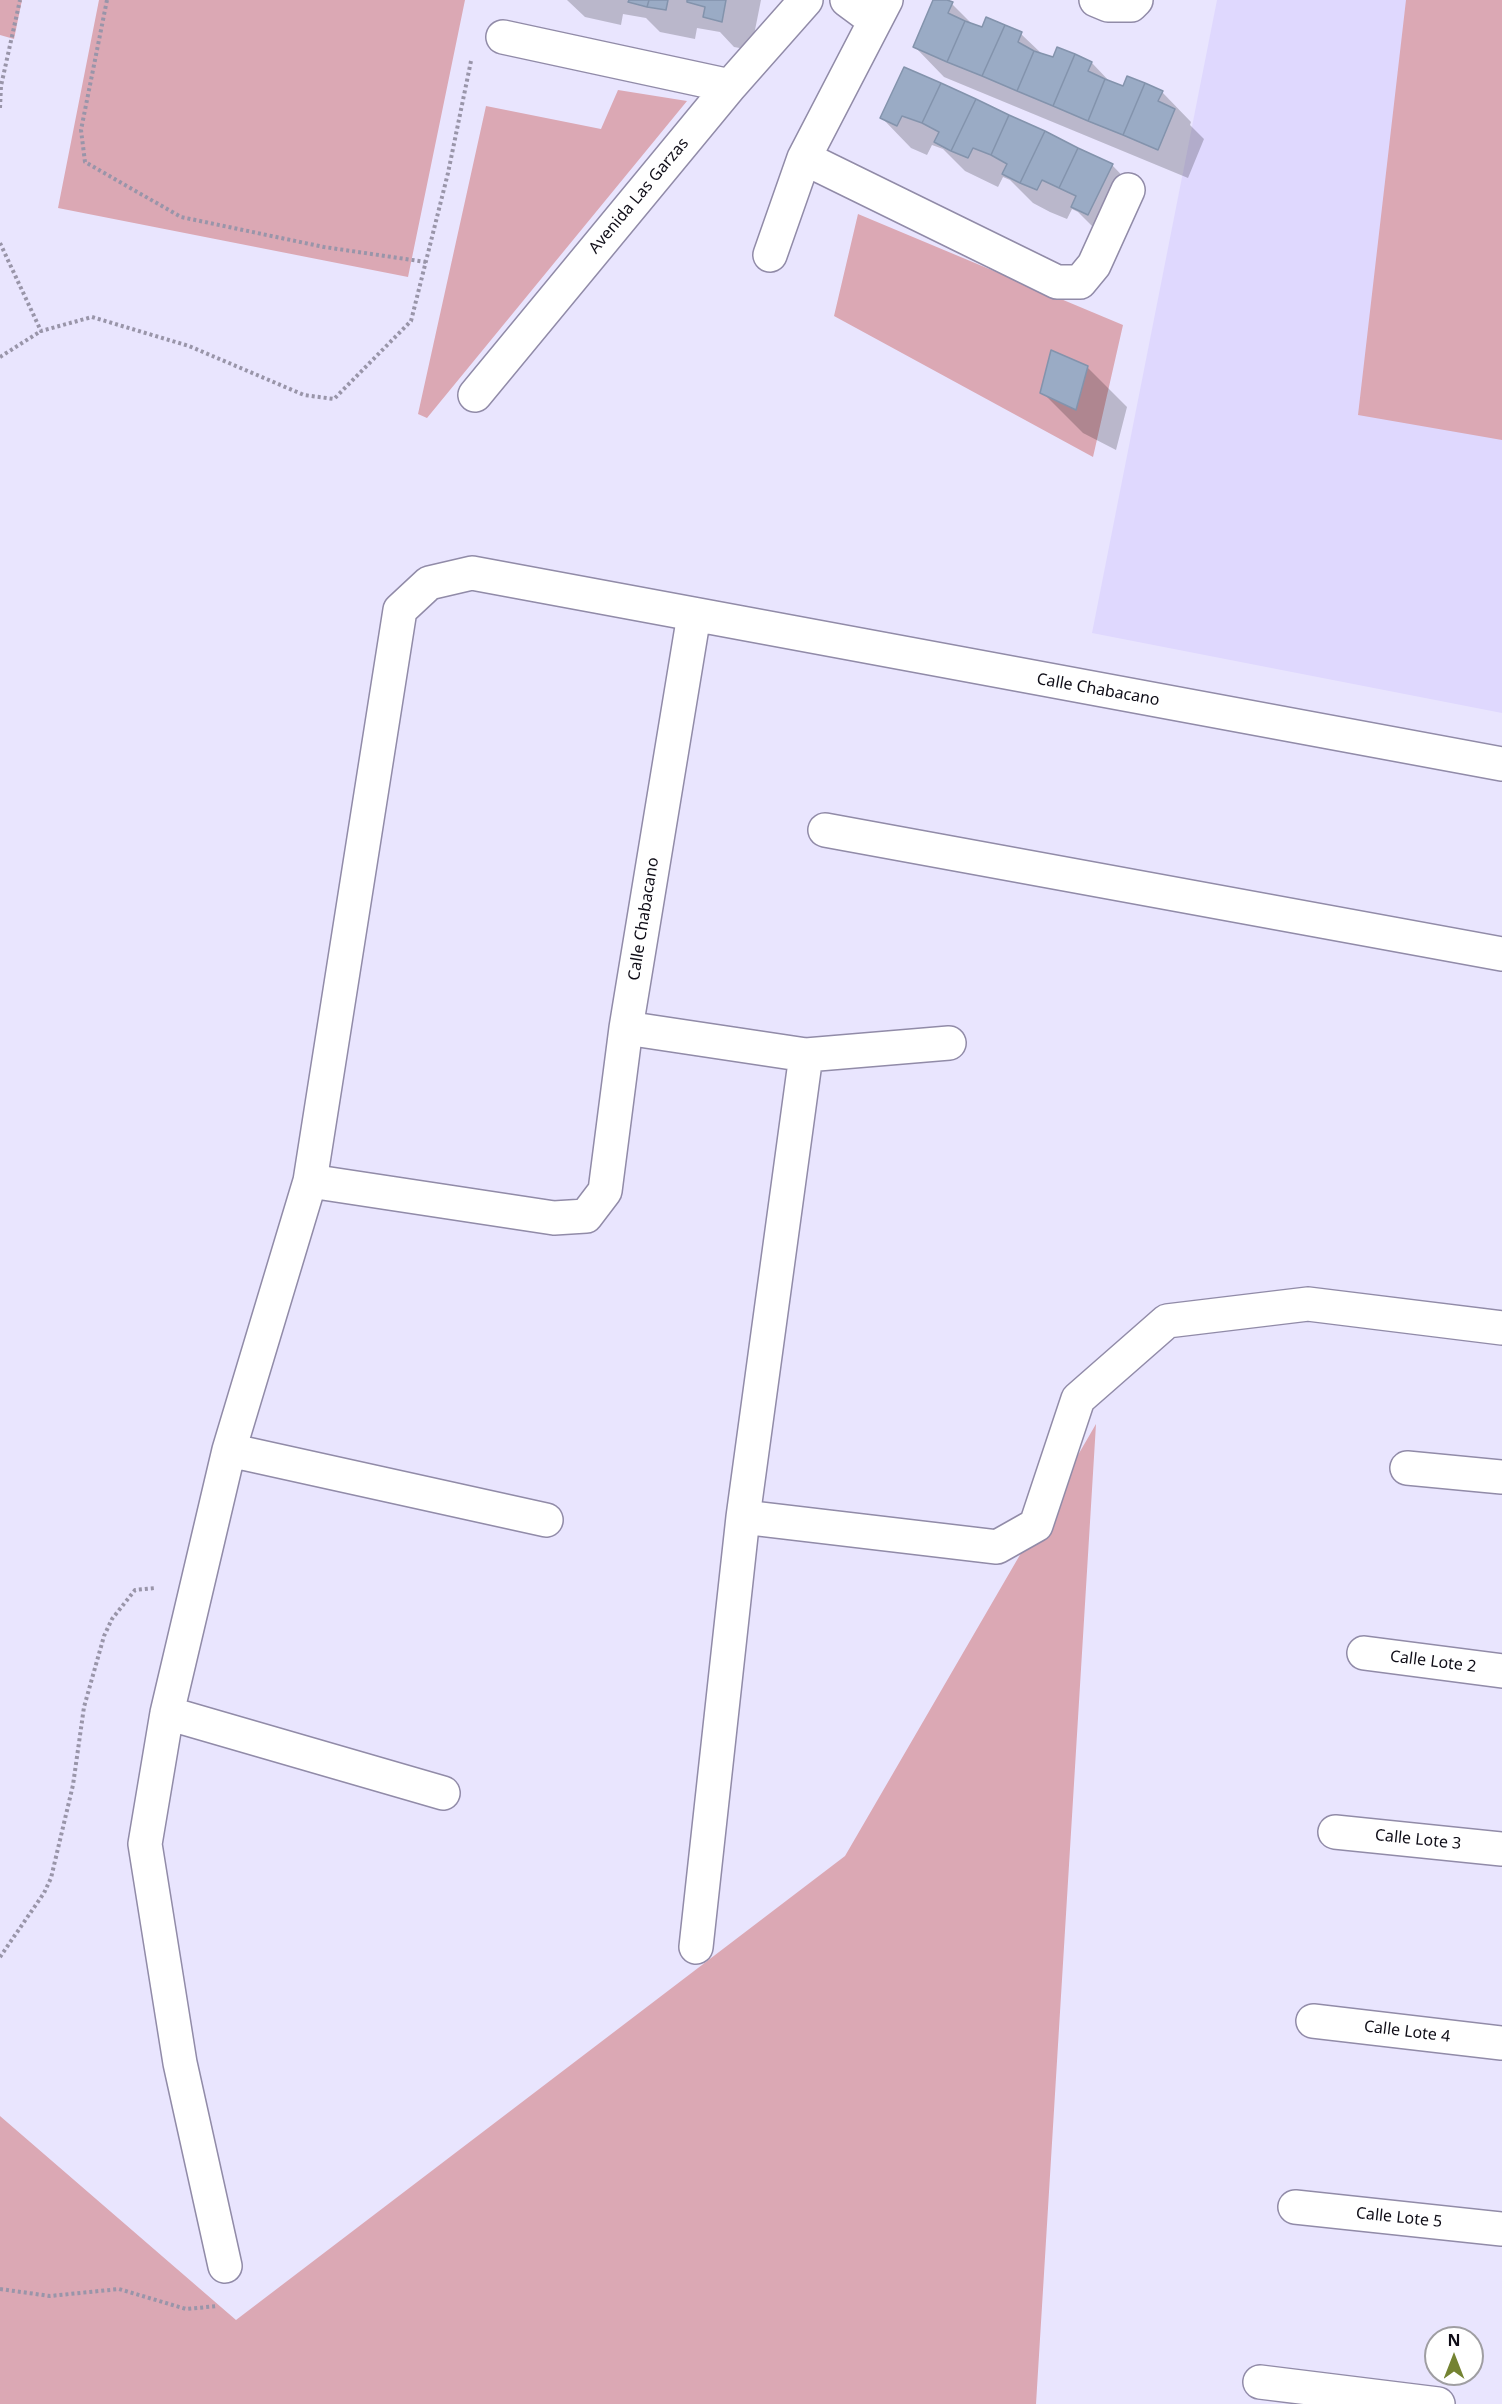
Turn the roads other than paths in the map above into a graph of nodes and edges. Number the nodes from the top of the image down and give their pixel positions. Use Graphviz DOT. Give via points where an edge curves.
graph roads {
  1 [pos="806,0"];
  2 [pos="847,0"];
  3 [pos="1096,0"];
  4 [pos="1136,0"];
  5 [pos="880,10"];
  6 [pos="504,37"];
  7 [pos="730,86"];
  8 [pos="804,158"];
  9 [pos="1128,190"];
  10 [pos="770,255"];
  11 [pos="475,395"];
  12 [pos="694,615"];
  13 [pos="1502,765"];
  14 [pos="825,830"];
  15 [pos="1502,954"];
  16 [pos="626,1028"];
  17 [pos="949,1043"];
  18 [pos="806,1055"];
  19 [pos="310,1181"];
  20 [pos="1502,1328"];
  21 [pos="229,1450"];
  22 [pos="1407,1468"];
  23 [pos="1502,1477"];
  24 [pos="743,1517"];
  25 [pos="546,1520"];
  26 [pos="1364,1653"];
  27 [pos="1502,1671"];
  28 [pos="167,1713"];
  29 [pos="443,1793"];
  30 [pos="1335,1832"];
  31 [pos="1502,1849"];
  32 [pos="696,1947"];
  33 [pos="1313,2021"];
  34 [pos="1502,2043"];
  35 [pos="1295,2206"];
  36 [pos="1502,2229"];
  37 [pos="225,2266"];
  38 [pos="1260,2382"];
  39 [pos="1438,2404"];
  1 -- 7 [label="street, Avenida Las Garzas"];
  2 -- 5 [label="street"];
  3 -- 4 [label="street" via="1108,5 1131,5"];
  5 -- 8 [label="street"];
  6 -- 7 [label="street"];
  7 -- 11 [label="street, Avenida Las Garzas"];
  8 -- 9 [label="street" via="1057,282 1080,282 1094,265"];
  8 -- 10 [label="street"];
  12 -- 13 [label="street, Calle Chabacano"];
  12 -- 16 [label="street, Calle Chabacano"];
  12 -- 19 [label="street, Calle Chabacano" via="472,573 429,583 400,610"];
  14 -- 15 [label="street"];
  16 -- 18 [label="street"];
  16 -- 19 [label="street, Calle Chabacano" via="605,1191 586,1216 554,1218"];
  17 -- 18 [label="street"];
  18 -- 24 [label="street"];
  19 -- 21 [label="street"];
  20 -- 24 [label="street" via="1308,1304 1167,1321 1078,1398 1036,1525 997,1547"];
  21 -- 25 [label="street"];
  21 -- 28 [label="street"];
  22 -- 23 [label="street"];
  24 -- 32 [label="street"];
  26 -- 27 [label="street, Calle Lote 2"];
  28 -- 29 [label="street"];
  28 -- 37 [label="street" via="145,1844 180,2063"];
  30 -- 31 [label="street, Calle Lote 3"];
  33 -- 34 [label="street, Calle Lote 4"];
  35 -- 36 [label="street, Calle Lote 5"];
  38 -- 39 [label="street"];
}
